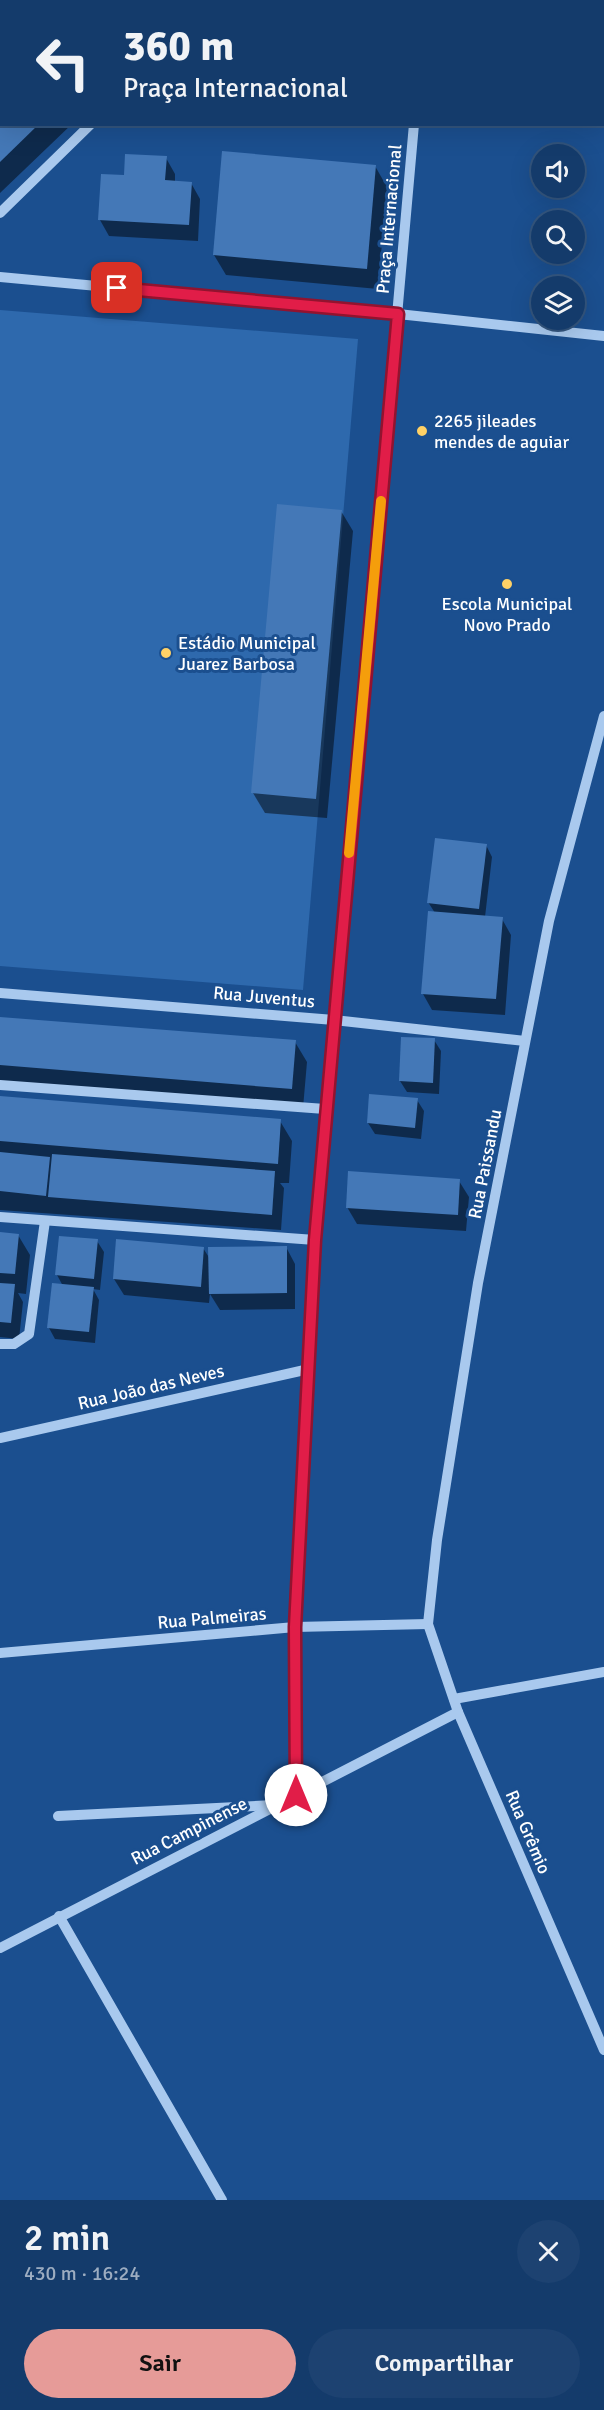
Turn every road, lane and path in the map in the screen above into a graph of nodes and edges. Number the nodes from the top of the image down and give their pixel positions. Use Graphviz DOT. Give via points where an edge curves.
graph roads {
  1 [pos="89,126"];
  2 [pos="414,126"];
  3 [pos="0,213"];
  4 [pos="0,277"];
  5 [pos="398,314"];
  6 [pos="604,336"];
  7 [pos="604,716"];
  8 [pos="0,993"];
  9 [pos="334,1020"];
  10 [pos="525,1041"];
  11 [pos="0,1085"];
  12 [pos="325,1109"];
  13 [pos="0,1217"];
  14 [pos="45,1221"];
  15 [pos="315,1240"];
  16 [pos="0,1344"];
  17 [pos="309,1369"];
  18 [pos="0,1438"];
  19 [pos="428,1624"];
  20 [pos="295,1627"];
  21 [pos="0,1653"];
  22 [pos="604,1672"];
  23 [pos="454,1699"];
  24 [pos="459,1712"];
  25 [pos="296,1795"];
  26 [pos="277,1805"];
  27 [pos="58,1816"];
  28 [pos="59,1916"];
  29 [pos="0,1948"];
  30 [pos="604,2050"];
  31 [pos="222,2200"];
  1 -- 3 [label="street"];
  2 -- 5 [label="street, Praça Internacional"];
  4 -- 5 [label="street, Praça Internacional"];
  5 -- 6 [label="street"];
  5 -- 9 [label="street"];
  7 -- 10 [label="street, Rua Paissandu" via="549,921"];
  8 -- 9 [label="street, Rua Juventus"];
  9 -- 10 [label="street, Rua Juventus"];
  9 -- 12 [label="street"];
  10 -- 19 [label="street, Rua Paissandu" via="476,1295 437,1540"];
  11 -- 12 [label="street"];
  12 -- 15 [label="street"];
  13 -- 14 [label="street"];
  14 -- 15 [label="street"];
  14 -- 16 [label="street" via="29,1334 14,1344"];
  15 -- 17 [label="street"];
  17 -- 18 [label="street, Rua João das Neves"];
  17 -- 20 [label="street"];
  19 -- 20 [label="street, Rua Palmeiras"];
  19 -- 23 [label="street, Rua Grêmio"];
  20 -- 21 [label="street, Rua Palmeiras"];
  20 -- 25 [label="street"];
  22 -- 23 [label="street"];
  23 -- 24 [label="street, Rua Grêmio"];
  24 -- 25 [label="street, Rua Campinense"];
  24 -- 30 [label="street, Rua Grêmio"];
  25 -- 26 [label="street, Rua Campinense"];
  26 -- 27 [label="street"];
  26 -- 28 [label="street, Rua Campinense"];
  28 -- 29 [label="street, Rua Campinense"];
  28 -- 31 [label="street"];
}
